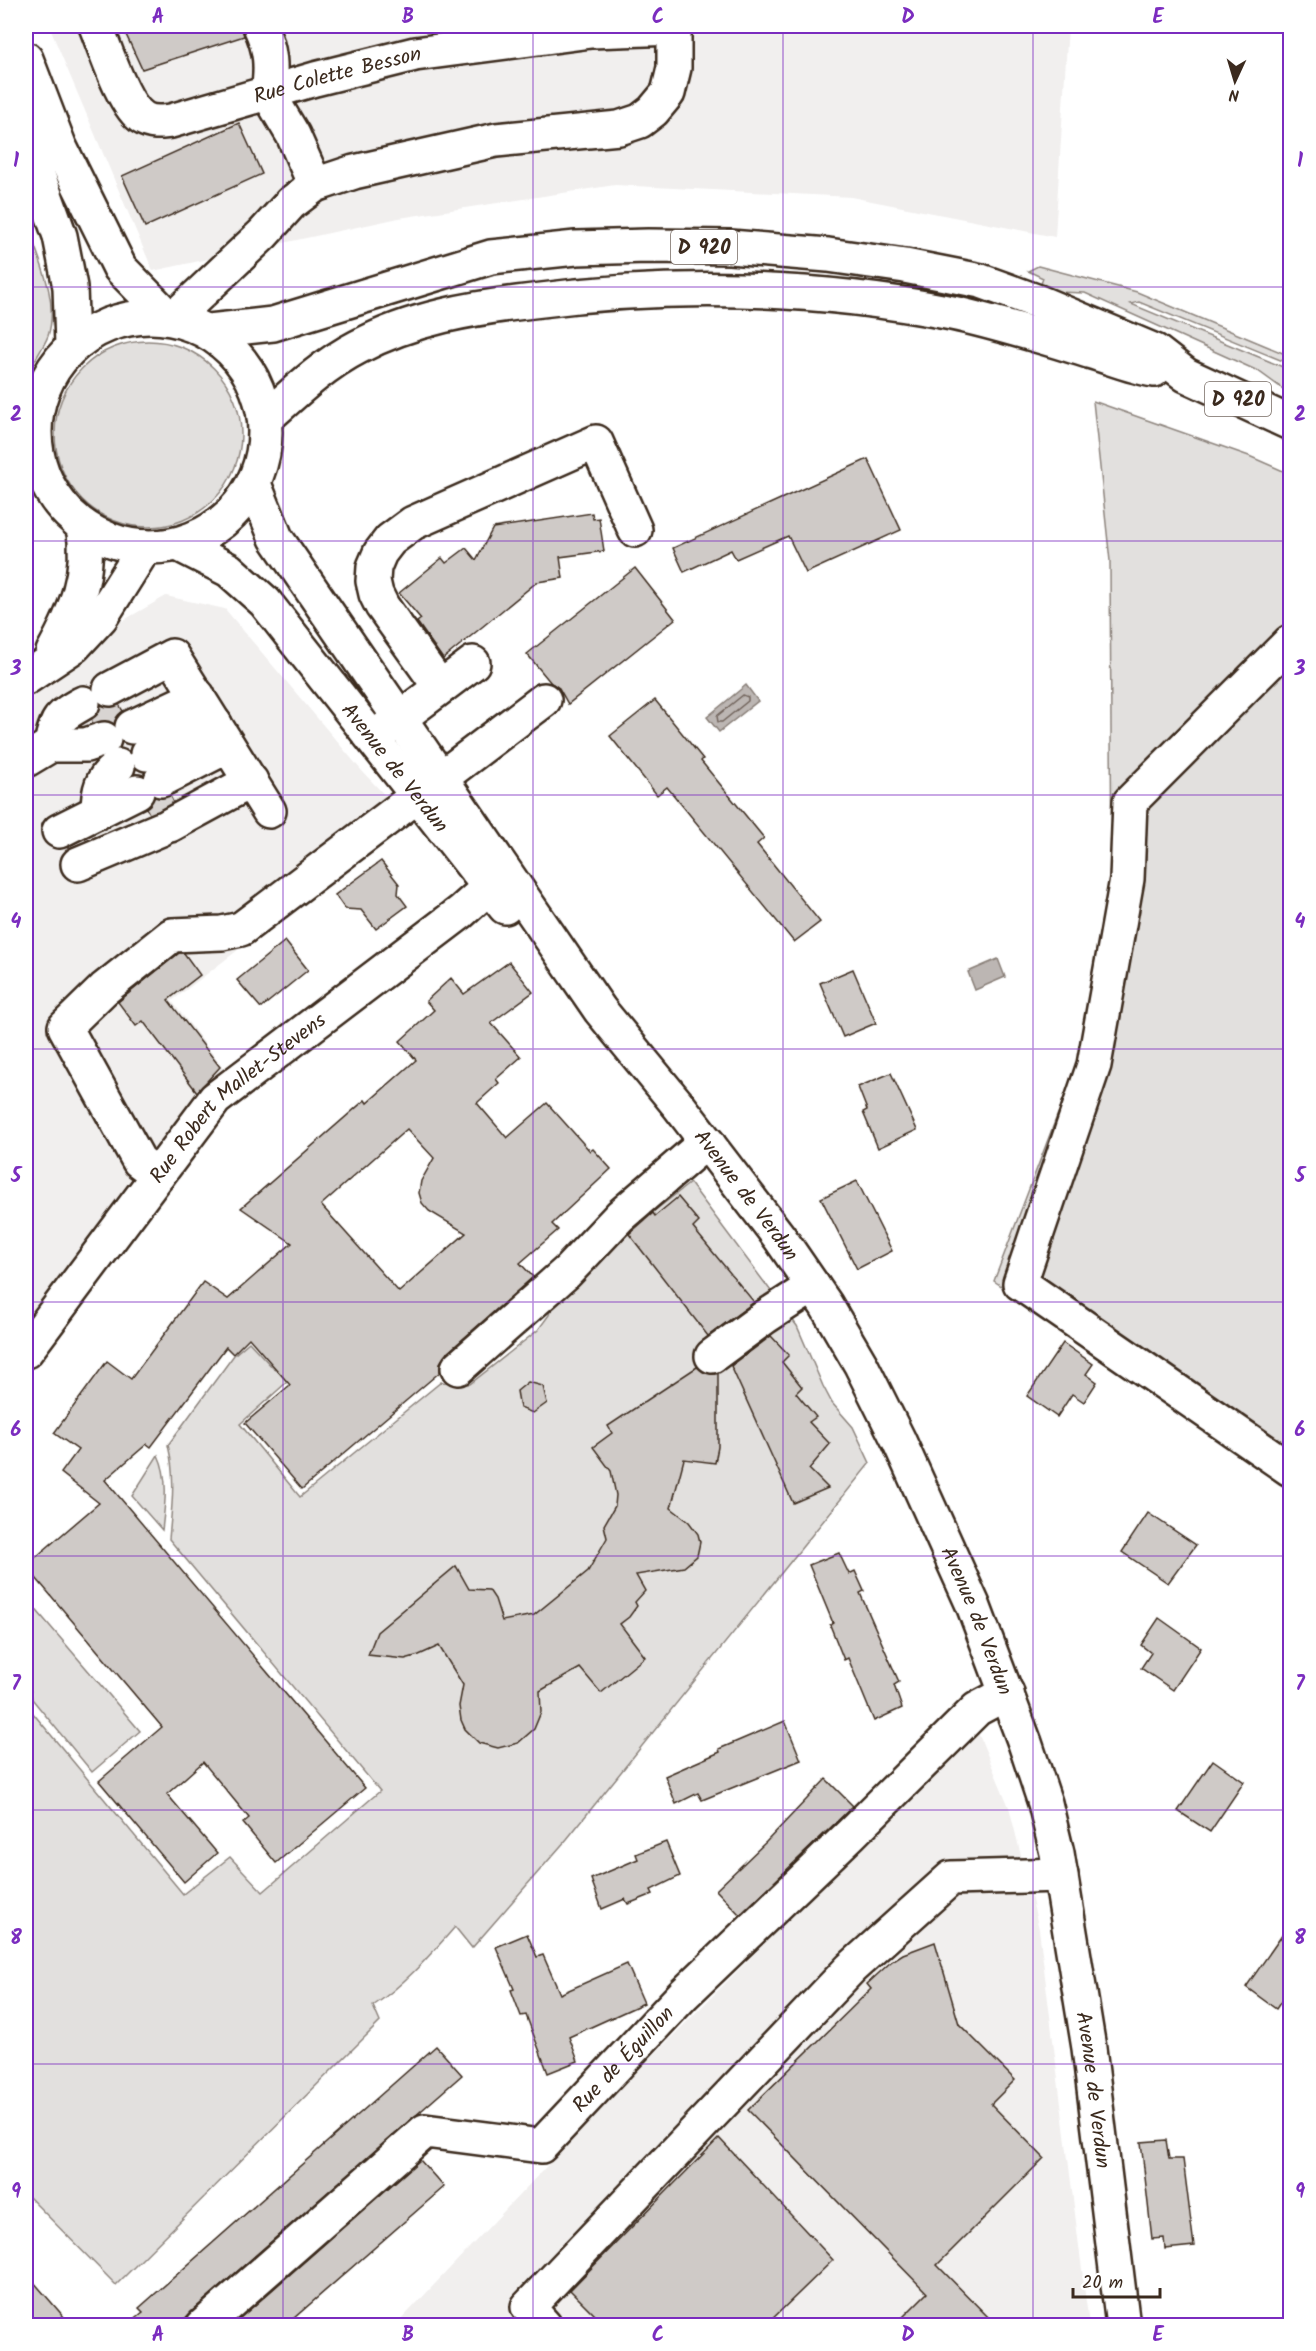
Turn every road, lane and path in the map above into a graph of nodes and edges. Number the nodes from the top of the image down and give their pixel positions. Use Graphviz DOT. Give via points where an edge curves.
graph roads {
  1 [pos="96,26"];
  2 [pos="260,26"];
  3 [pos="674,27"];
  4 [pos="26,59"];
  5 [pos="268,93"];
  6 [pos="26,142"];
  7 [pos="315,185"];
  8 [pos="174,318"];
  9 [pos="209,331"];
  10 [pos="72,345"];
  11 [pos="1186,375"];
  12 [pos="266,418"];
  13 [pos="30,419"];
  14 [pos="1290,423"];
  15 [pos="254,484"];
  16 [pos="37,491"];
  17 [pos="83,526"];
  18 [pos="635,530"];
  19 [pos="178,544"];
  20 [pos="145,547"];
  21 [pos="1290,642"];
  22 [pos="473,663"];
  23 [pos="36,671"];
  24 [pos="184,674"];
  25 [pos="440,687"];
  26 [pos="544,700"];
  27 [pos="400,718"];
  28 [pos="372,739"];
  29 [pos="44,750"];
  30 [pos="233,753"];
  31 [pos="132,760"];
  32 [pos="428,787"];
  33 [pos="269,811"];
  34 [pos="489,887"];
  35 [pos="600,1010"];
  36 [pos="708,1143"];
  37 [pos="158,1175"];
  38 [pos="813,1286"];
  39 [pos="26,1351"];
  40 [pos="712,1356"];
  41 [pos="458,1368"];
  42 [pos="1290,1468"];
  43 [pos="1007,1693"];
  44 [pos="1061,1875"];
  45 [pos="202,2325"];
  46 [pos="545,2325"];
  47 [pos="1123,2325"];
  1 -- 5 [label="main road, Rue Colette Besson" via="120,85 143,118 156,123 171,121"];
  2 -- 5 [label="main road" via="272,66"];
  3 -- 5 [label="main road, Rue Colette Besson" via="591,31 415,54"];
  3 -- 7 [label="main road" via="674,68 668,93 640,121 619,128 495,140 354,172"];
  4 -- 8 [label="main road" via="59,145 120,267 161,310"];
  5 -- 7 [label="main road" via="293,135"];
  6 -- 10 [label="main road" via="60,236 70,287"];
  7 -- 8 [label="main road" via="291,203"];
  8 -- 9 [label="main road"];
  8 -- 10 [label="main road" via="138,316 103,326"];
  9 -- 11 [label="main road, D 920" via="273,324 491,257 576,248 730,247 828,255 981,282 1155,351"];
  9 -- 12 [label="main road" via="237,354 256,384"];
  10 -- 13 [label="main road" via="52,370"];
  11 -- 12 [label="main road, D 920" via="1148,369 953,314 875,300 723,289 642,290 473,308 411,324 357,347 313,376"];
  11 -- 14 [label="main road, D 920"];
  12 -- 15 [label="main road" via="265,452"];
  13 -- 16 [label="main road" via="41,471"];
  15 -- 19 [label="main road" via="237,508 209,532"];
  15 -- 27 [label="main road, Avenue de Verdun" via="276,538"];
  16 -- 17 [label="main road"];
  17 -- 20 [label="main road" via="102,537"];
  17 -- 23 [label="main road" via="86,562 79,599 69,624"];
  18 -- 25 [label="main road" via="596,442 412,523 390,540 374,567 375,594"];
  19 -- 20 [label="main road"];
  19 -- 28 [label="main road, Avenue de Verdun" via="229,570 265,602"];
  20 -- 23 [label="main road" via="101,617 74,646"];
  21 -- 42 [label="main road" via="1130,802 1128,879 1094,1065 1020,1282"];
  22 -- 25 [label="main road"];
  24 -- 30 [label="main road"];
  24 -- 31 [label="main road"];
  24 -- 31 [label="main road"];
  25 -- 27 [label="main road"];
  26 -- 32 [label="main road"];
  27 -- 28 [label="main road"];
  27 -- 32 [label="main road, Avenue de Verdun"];
  28 -- 32 [label="main road, Avenue de Verdun"];
  29 -- 31 [label="main road" via="86,745"];
  30 -- 31 [label="main road"];
  30 -- 31 [label="main road"];
  30 -- 33 [label="main road"];
  31 -- 31 [label="main road" via="69,848 98,812"];
  32 -- 34 [label="main road, Avenue de Verdun"];
  32 -- 35 [label="main road, Avenue de Verdun"];
  32 -- 37 [label="main road" via="242,929 172,935 104,989 65,1027 139,1161"];
  34 -- 35 [label="main road, Avenue de Verdun" via="556,969"];
  34 -- 37 [label="main road, Rue Robert Mallet-Stevens" via="215,1099"];
  35 -- 36 [label="main road, Avenue de Verdun"];
  36 -- 38 [label="main road, Avenue de Verdun"];
  36 -- 41 [label="main road" via="620,1216 567,1272"];
  37 -- 39 [label="main road, Rue Robert Mallet-Stevens"];
  38 -- 40 [label="main road"];
  38 -- 43 [label="main road, Avenue de Verdun" via="861,1365 904,1451 973,1605"];
  43 -- 44 [label="main road, Avenue de Verdun" via="1045,1803"];
  43 -- 45 [label="main road, Rue de Éguillon" via="978,1709 684,1995 541,2146 425,2131"];
  44 -- 46 [label="main road" via="951,1878 851,1968 528,2307"];
  44 -- 47 [label="main road, Avenue de Verdun" via="1089,2048"];
}
